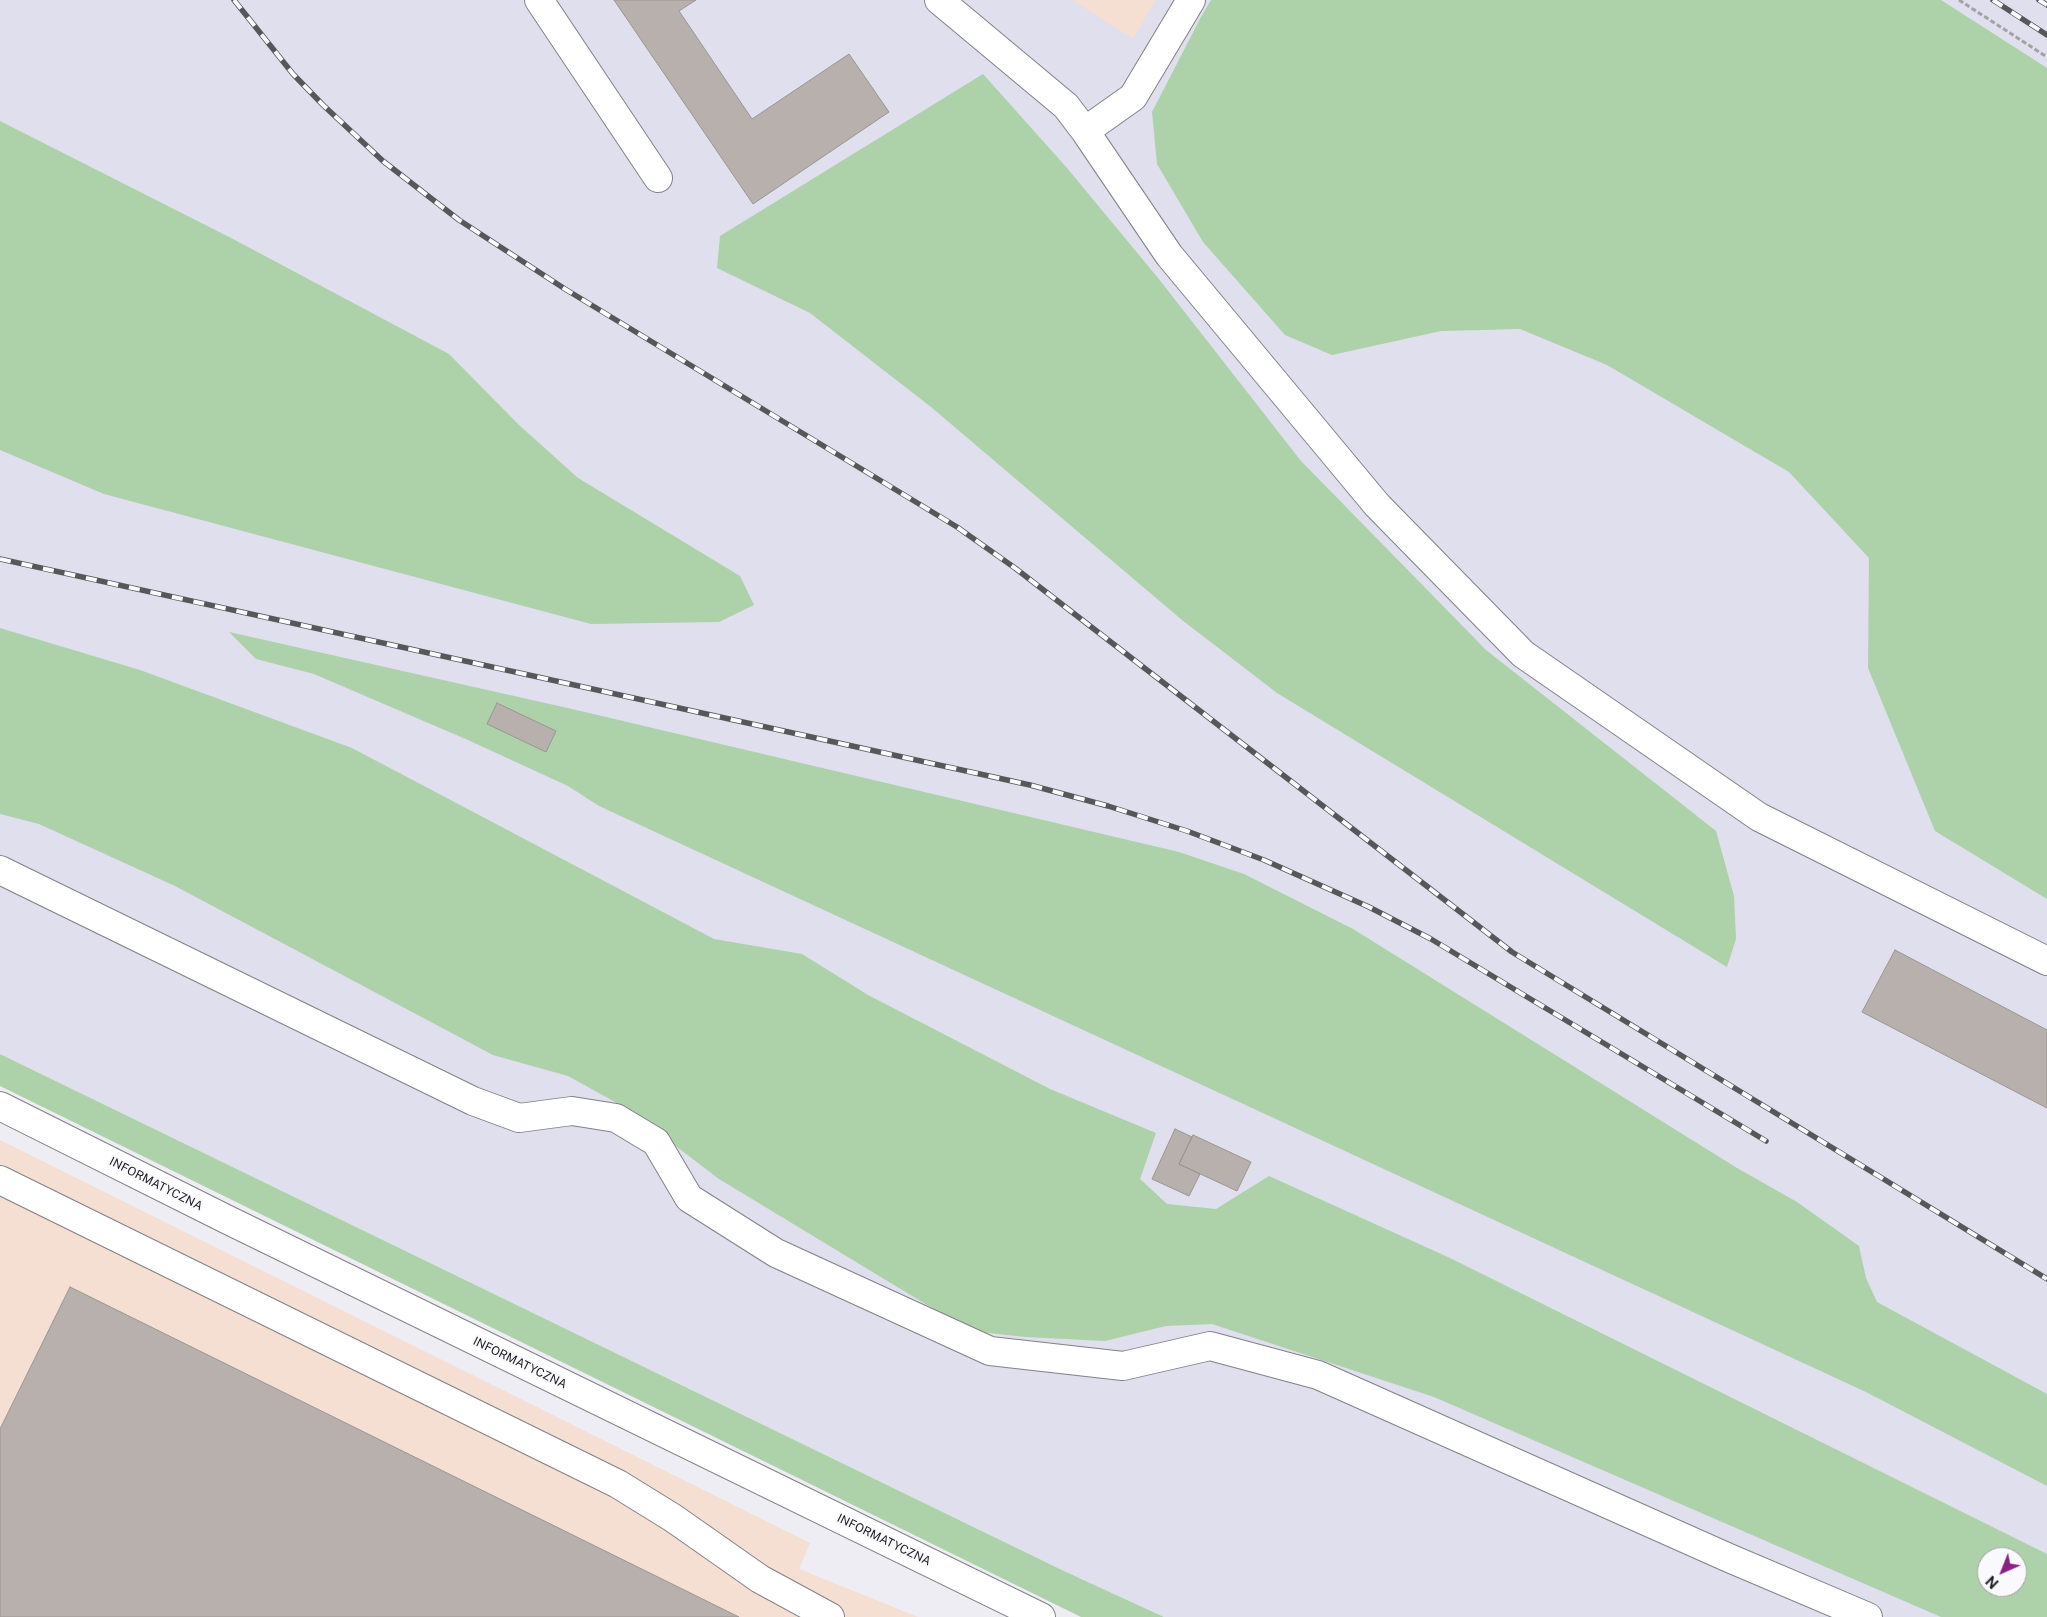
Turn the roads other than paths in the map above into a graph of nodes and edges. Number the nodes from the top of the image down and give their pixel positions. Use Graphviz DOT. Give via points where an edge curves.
graph roads {
  1 [pos="539,0"];
  2 [pos="939,0"];
  3 [pos="1191,0"];
  4 [pos="1085,131"];
  5 [pos="658,178"];
  6 [pos="0,870"];
  7 [pos="2047,961"];
  8 [pos="0,1106"];
  9 [pos="0,1180"];
  10 [pos="830,1617"];
  11 [pos="1041,1617"];
  12 [pos="1868,1617"];
  1 -- 5 [label="street"];
  2 -- 4 [label="street" via="1066,106"];
  3 -- 4 [label="street" via="1134,97"];
  4 -- 7 [label="street" via="1169,256 1377,505 1523,654 1759,817"];
  6 -- 12 [label="street" via="473,1101 519,1118 572,1111 616,1118 656,1142 689,1198 776,1253 990,1351 1122,1366 1210,1346 1318,1375"];
  8 -- 11 [label="street, INFORMATYCZNA"];
  9 -- 10 [label="street" via="618,1484 760,1579"];
}
